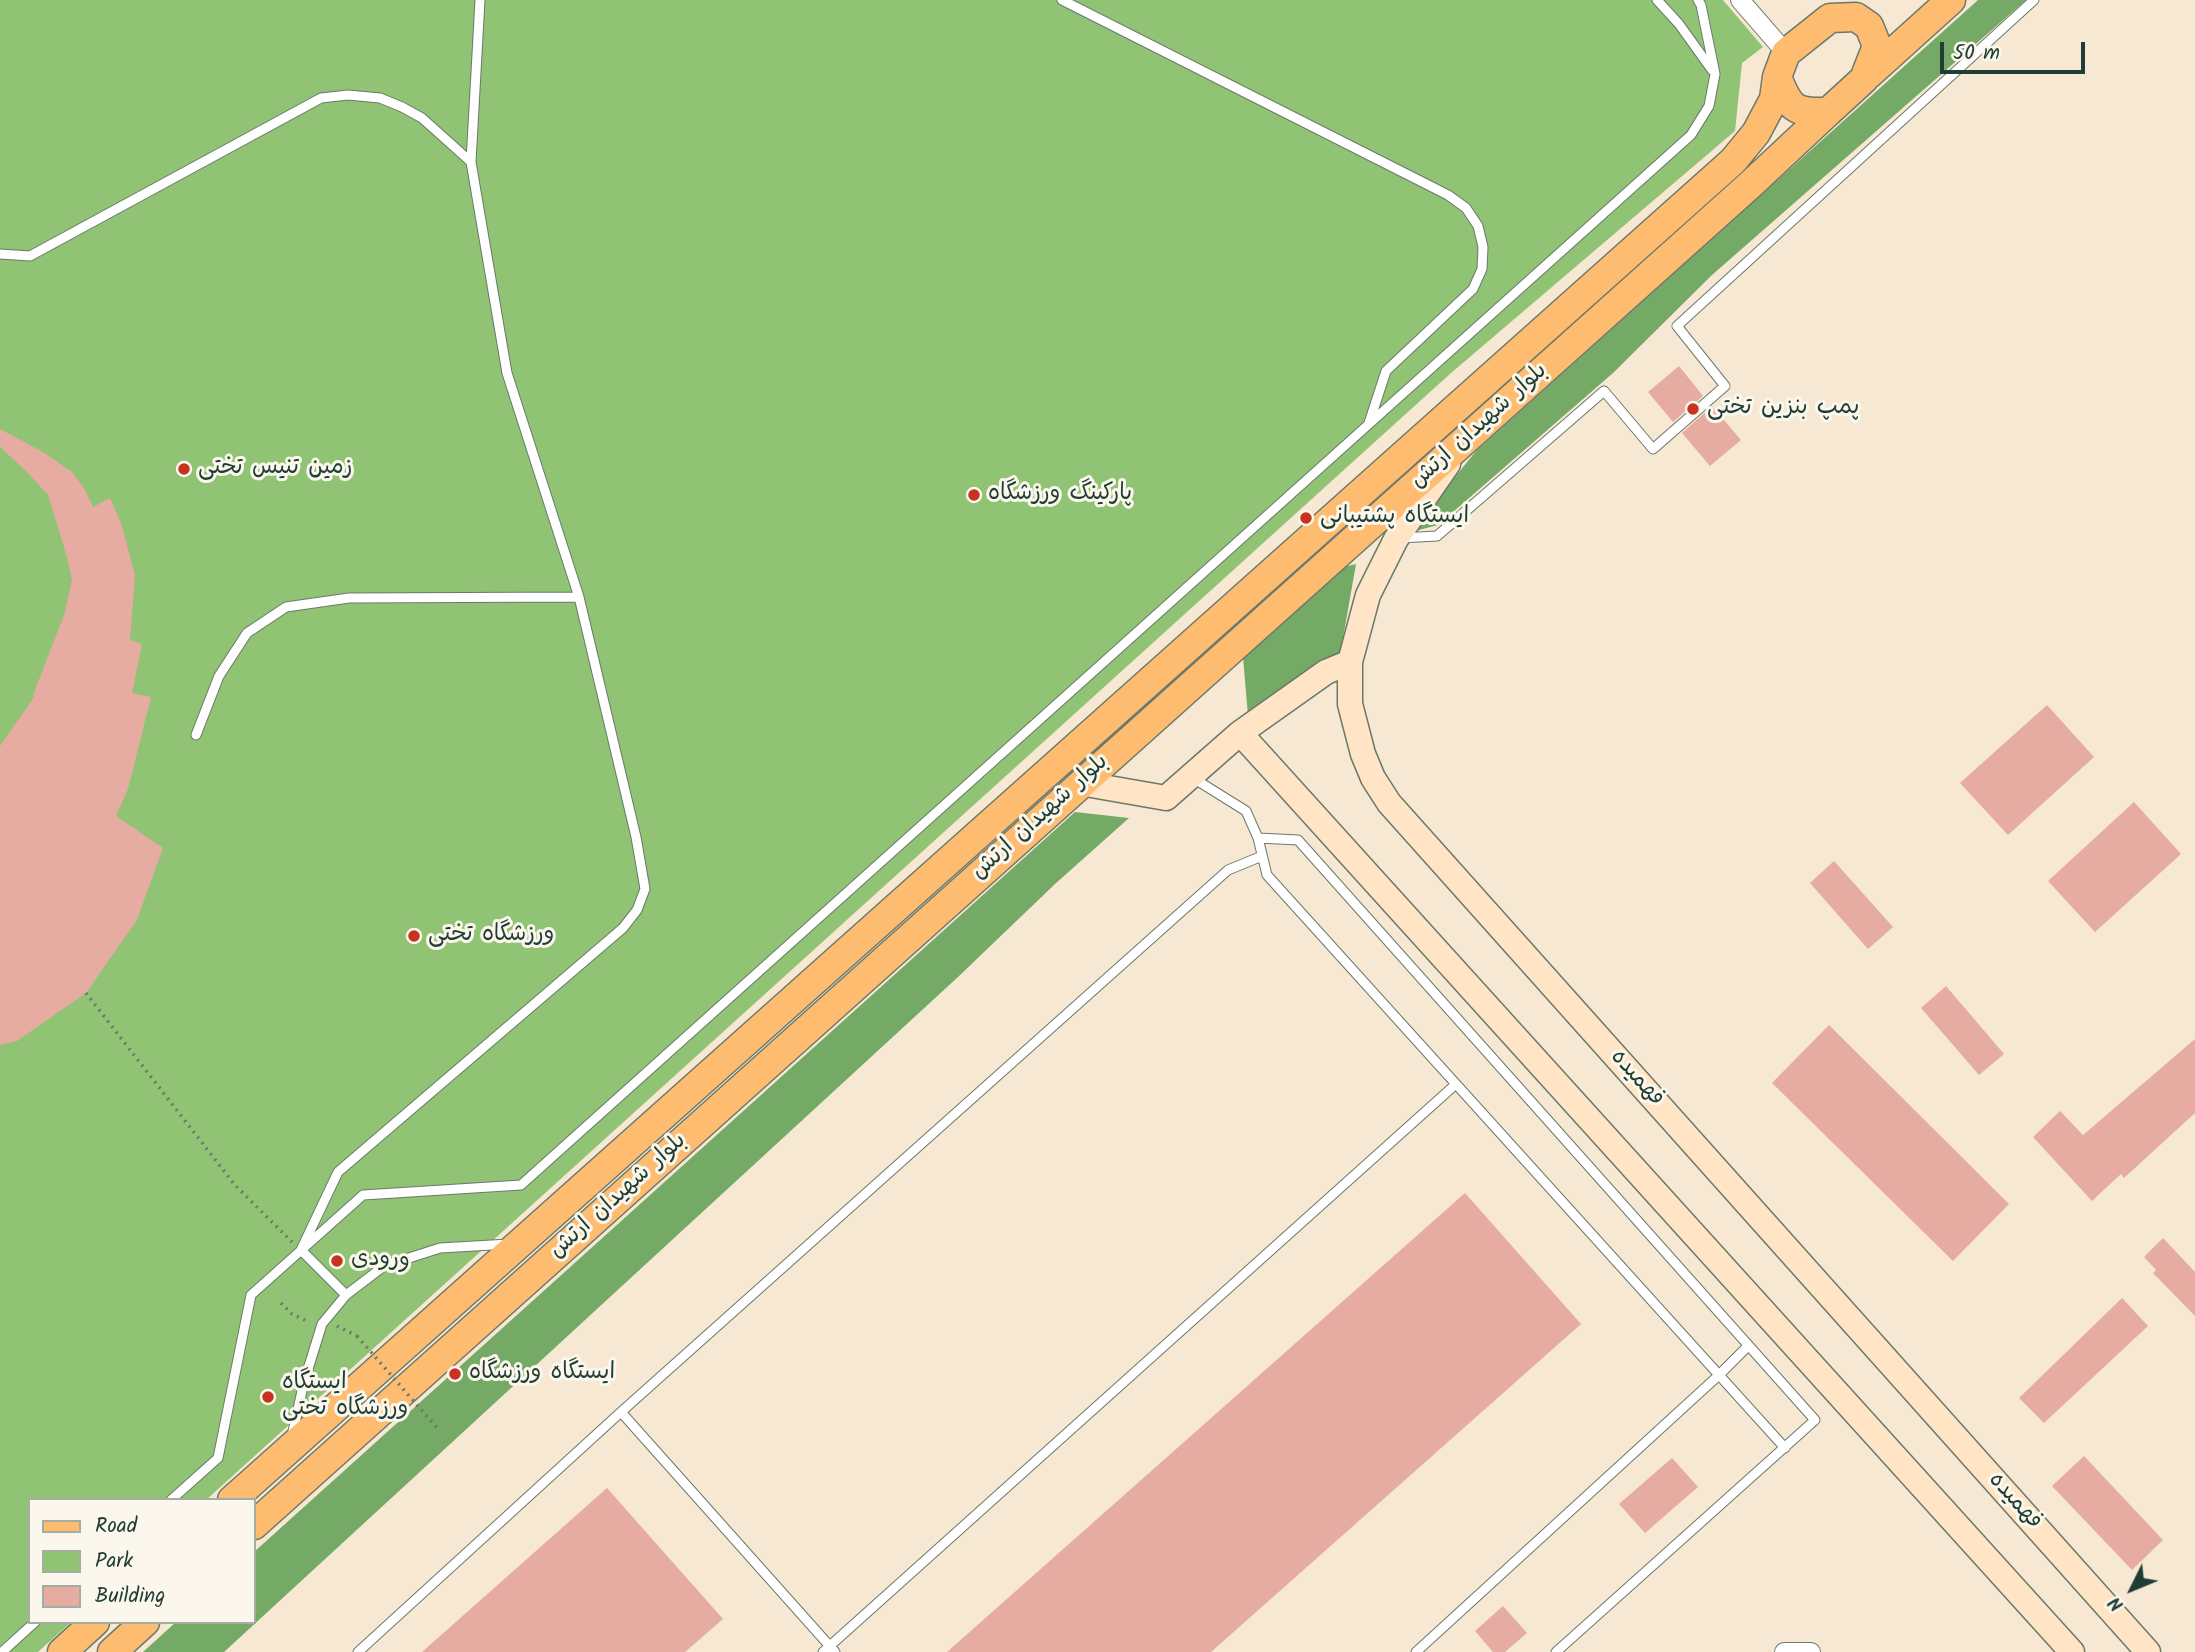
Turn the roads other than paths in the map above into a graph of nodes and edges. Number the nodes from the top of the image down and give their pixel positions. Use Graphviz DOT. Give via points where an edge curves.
graph roads {
  1 [pos="480,0"];
  2 [pos="1062,0"];
  3 [pos="1657,0"];
  4 [pos="1698,0"];
  5 [pos="1740,0"];
  6 [pos="1951,0"];
  7 [pos="2034,0"];
  8 [pos="1840,9"];
  9 [pos="1781,65"];
  10 [pos="1715,74"];
  11 [pos="1864,79"];
  12 [pos="1828,112"];
  13 [pos="471,162"];
  14 [pos="0,254"];
  15 [pos="1368,425"];
  16 [pos="1463,442"];
  17 [pos="1396,539"];
  18 [pos="579,597"];
  19 [pos="1350,662"];
  20 [pos="1240,733"];
  21 [pos="196,735"];
  22 [pos="1192,777"];
  23 [pos="1080,783"];
  24 [pos="1258,838"];
  25 [pos="1262,856"];
  26 [pos="1456,1084"];
  27 [pos="517,1244"];
  28 [pos="301,1251"];
  29 [pos="346,1296"];
  30 [pos="1748,1346"];
  31 [pos="1719,1376"];
  32 [pos="621,1412"];
  33 [pos="289,1448"];
  34 [pos="1785,1448"];
  35 [pos="174,1498"];
  36 [pos="234,1498"];
  37 [pos="256,1523"];
  38 [pos="33,1624"];
  39 [pos="93,1624"];
  40 [pos="143,1624"];
  41 [pos="829,1650"];
  42 [pos="2,1652"];
  43 [pos="62,1652"];
  44 [pos="112,1652"];
  45 [pos="358,1652"];
  46 [pos="1416,1652"];
  47 [pos="1556,1652"];
  48 [pos="1784,1652"];
  49 [pos="1811,1652"];
  50 [pos="2072,1652"];
  51 [pos="2148,1652"];
  1 -- 13 [label="lane"];
  2 -- 15 [label="lane" via="1466,208 1478,226 1483,247 1482,269 1473,289 1386,371"];
  3 -- 10 [label="lane"];
  4 -- 10 [label="lane"];
  5 -- 9 [label="street"];
  6 -- 11 [label="main road"];
  7 -- 17 [label="lane" via="1678,326 1725,386 1653,449 1604,391 1437,536"];
  8 -- 9 [label="main road"];
  8 -- 11 [label="main road" via="1869,26 1877,46"];
  9 -- 12 [label="main road" via="1786,99 1797,110"];
  9 -- 27 [label="main road, بلوار شهیدان ارتش" via="1774,99 1756,133 1733,161"];
  10 -- 15 [label="lane" via="1709,106 1691,135"];
  11 -- 12 [label="main road"];
  12 -- 16 [label="main road, بلوار شهیدان ارتش"];
  13 -- 14 [label="lane" via="422,118 402,107 380,98 348,94 321,98 30,256"];
  13 -- 18 [label="lane" via="507,373"];
  15 -- 28 [label="lane" via="521,1185 363,1195"];
  16 -- 17 [label="main road, فهمیده"];
  16 -- 23 [label="main road, بلوار شهیدان ارتش"];
  17 -- 19 [label="main road, فهمیده" via="1368,595"];
  18 -- 21 [label="lane" via="349,598 286,607 247,633 219,677"];
  18 -- 28 [label="lane" via="636,837 645,889 637,909 623,928 547,995 338,1172"];
  19 -- 20 [label="main road" via="1326,672"];
  19 -- 51 [label="main road, فهمیده" via="1350,704 1363,754 1389,803"];
  20 -- 22 [label="main road"];
  20 -- 50 [label="main road"];
  22 -- 23 [label="main road" via="1166,798"];
  22 -- 24 [label="lane" via="1246,811"];
  23 -- 37 [label="main road, بلوار شهیدان ارتش"];
  24 -- 25 [label="lane"];
  24 -- 30 [label="lane" via="1298,840"];
  25 -- 26 [label="lane" via="1267,875"];
  25 -- 32 [label="lane" via="1228,870"];
  26 -- 31 [label="lane"];
  26 -- 41 [label="lane"];
  27 -- 29 [label="lane" via="440,1248 384,1266"];
  27 -- 33 [label="main road, بلوار شهیدان ارتش"];
  28 -- 29 [label="lane"];
  28 -- 35 [label="lane" via="251,1295 218,1458"];
  29 -- 33 [label="lane" via="323,1324"];
  30 -- 31 [label="lane"];
  30 -- 34 [label="lane" via="1815,1420"];
  31 -- 34 [label="lane"];
  31 -- 46 [label="lane"];
  32 -- 41 [label="lane"];
  32 -- 45 [label="lane"];
  33 -- 36 [label="main road, بلوار شهیدان ارتش"];
  34 -- 47 [label="lane"];
  38 -- 42 [label="lane"];
  39 -- 43 [label="main road"];
  40 -- 44 [label="main road"];
  48 -- 49 [label="street"];
}
